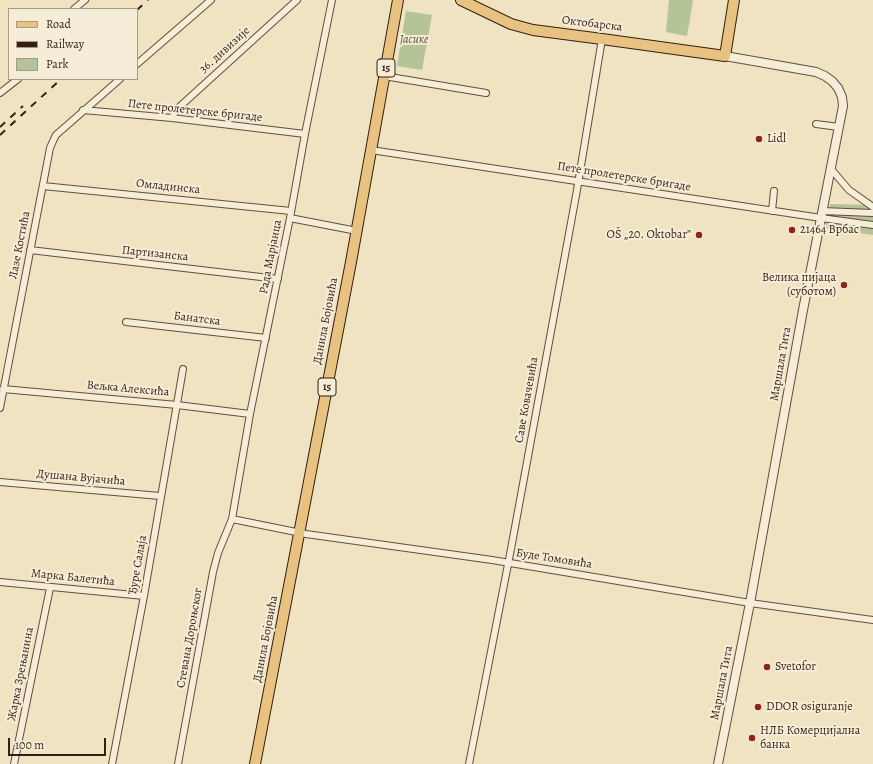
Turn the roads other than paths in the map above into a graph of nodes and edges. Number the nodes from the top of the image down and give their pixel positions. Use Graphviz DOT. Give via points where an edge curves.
graph roads {
  1 [pos="85,0"];
  2 [pos="212,0"];
  3 [pos="296,0"];
  4 [pos="332,0"];
  5 [pos="398,0"];
  6 [pos="461,0"];
  7 [pos="734,0"];
  8 [pos="75,8"];
  9 [pos="602,38"];
  10 [pos="725,56"];
  11 [pos="138,63"];
  12 [pos="384,76"];
  13 [pos="17,80"];
  14 [pos="119,80"];
  15 [pos="0,93"];
  16 [pos="486,93"];
  17 [pos="83,110"];
  18 [pos="172,118"];
  19 [pos="816,124"];
  20 [pos="840,128"];
  21 [pos="305,134"];
  22 [pos="371,150"];
  23 [pos="831,169"];
  24 [pos="579,181"];
  25 [pos="43,186"];
  26 [pos="774,191"];
  27 [pos="873,207"];
  28 [pos="291,211"];
  29 [pos="772,211"];
  30 [pos="873,213"];
  31 [pos="822,215"];
  32 [pos="290,218"];
  33 [pos="873,225"];
  34 [pos="356,231"];
  35 [pos="30,250"];
  36 [pos="278,279"];
  37 [pos="126,322"];
  38 [pos="266,338"];
  39 [pos="183,369"];
  40 [pos="3,389"];
  41 [pos="177,405"];
  42 [pos="0,408"];
  43 [pos="250,414"];
  44 [pos="0,482"];
  45 [pos="160,496"];
  46 [pos="232,519"];
  47 [pos="299,533"];
  48 [pos="508,563"];
  49 [pos="0,582"];
  50 [pos="50,588"];
  51 [pos="144,596"];
  52 [pos="750,603"];
  53 [pos="873,620"];
  54 [pos="14,764"];
  55 [pos="112,764"];
  56 [pos="178,764"];
  57 [pos="255,764"];
  58 [pos="469,764"];
  59 [pos="718,764"];
  1 -- 8 [label="street"];
  2 -- 11 [label="street"];
  3 -- 18 [label="street, 36. дивизије" via="176,110"];
  4 -- 21 [label="street, Рада Марјанца"];
  5 -- 12 [label="main road, Данила Бојовића / 15"];
  6 -- 9 [label="main road, Октобарска" via="525,28"];
  7 -- 10 [label="main road"];
  9 -- 10 [label="main road, Октобарска"];
  9 -- 24 [label="street, Саве Ковачевића"];
  10 -- 20 [label="street, Маршала Тита" via="816,72 828,78 838,88 842,97"];
  12 -- 16 [label="street"];
  12 -- 22 [label="main road, Данила Бојовића / 15"];
  13 -- 15 [label="street"];
  14 -- 17 [label="street"];
  17 -- 18 [label="street, Пете пролетерске бригаде"];
  17 -- 25 [label="street, Лазе Костића" via="56,135 50,148"];
  18 -- 21 [label="street, Пете пролетерске бригаде"];
  19 -- 20 [label="street"];
  20 -- 23 [label="street, Маршала Тита"];
  21 -- 28 [label="street, Рада Марјанца"];
  22 -- 24 [label="street, Пете пролетерске бригаде"];
  22 -- 34 [label="main road, Данила Бојовића / 15"];
  23 -- 27 [label="street" via="849,190"];
  23 -- 31 [label="street, Маршала Тита"];
  24 -- 29 [label="street, Пете пролетерске бригаде"];
  24 -- 48 [label="street, Саве Ковачевића"];
  25 -- 28 [label="street, Омладинска"];
  25 -- 35 [label="street, Лазе Костића"];
  26 -- 29 [label="street"];
  28 -- 32 [label="street, Рада Марјанца"];
  29 -- 31 [label="street, Пете пролетерске бригаде"];
  30 -- 31 [label="street"];
  31 -- 33 [label="street, Пете пролетерске бригаде"];
  31 -- 52 [label="street, Маршала Тита"];
  32 -- 34 [label="street"];
  32 -- 36 [label="street, Рада Марјанца"];
  34 -- 47 [label="main road, Данила Бојовића / 15"];
  35 -- 36 [label="street, Партизанска"];
  35 -- 40 [label="street, Лазе Костића"];
  36 -- 38 [label="street, Рада Марјанца"];
  37 -- 38 [label="street, Банатска"];
  38 -- 43 [label="street, Рада Марјанца"];
  39 -- 41 [label="street, Ђуре Салаја"];
  40 -- 41 [label="street, Вељка Алексића"];
  40 -- 42 [label="street, Лазе Костића"];
  41 -- 43 [label="street, Вељка Алексића"];
  41 -- 45 [label="street, Ђуре Салаја"];
  43 -- 46 [label="street, Рада Марјанца"];
  44 -- 45 [label="street, Душана Вујачића"];
  45 -- 51 [label="street, Ђуре Салаја"];
  46 -- 47 [label="street, Буде Томовића"];
  46 -- 56 [label="street, Стевана Дороњског" via="213,572"];
  47 -- 48 [label="street, Буде Томовића"];
  47 -- 57 [label="main road, Данила Бојовића / 15"];
  48 -- 52 [label="street, Буде Томовића"];
  48 -- 58 [label="street, Саве Ковачевића"];
  49 -- 50 [label="street, Марка Балетића"];
  50 -- 51 [label="street, Марка Балетића"];
  50 -- 54 [label="street, Жарка Зрењанина"];
  51 -- 55 [label="street, Ђуре Салаја"];
  52 -- 53 [label="street, Буде Томовића"];
  52 -- 59 [label="street, Маршала Тита"];
}
